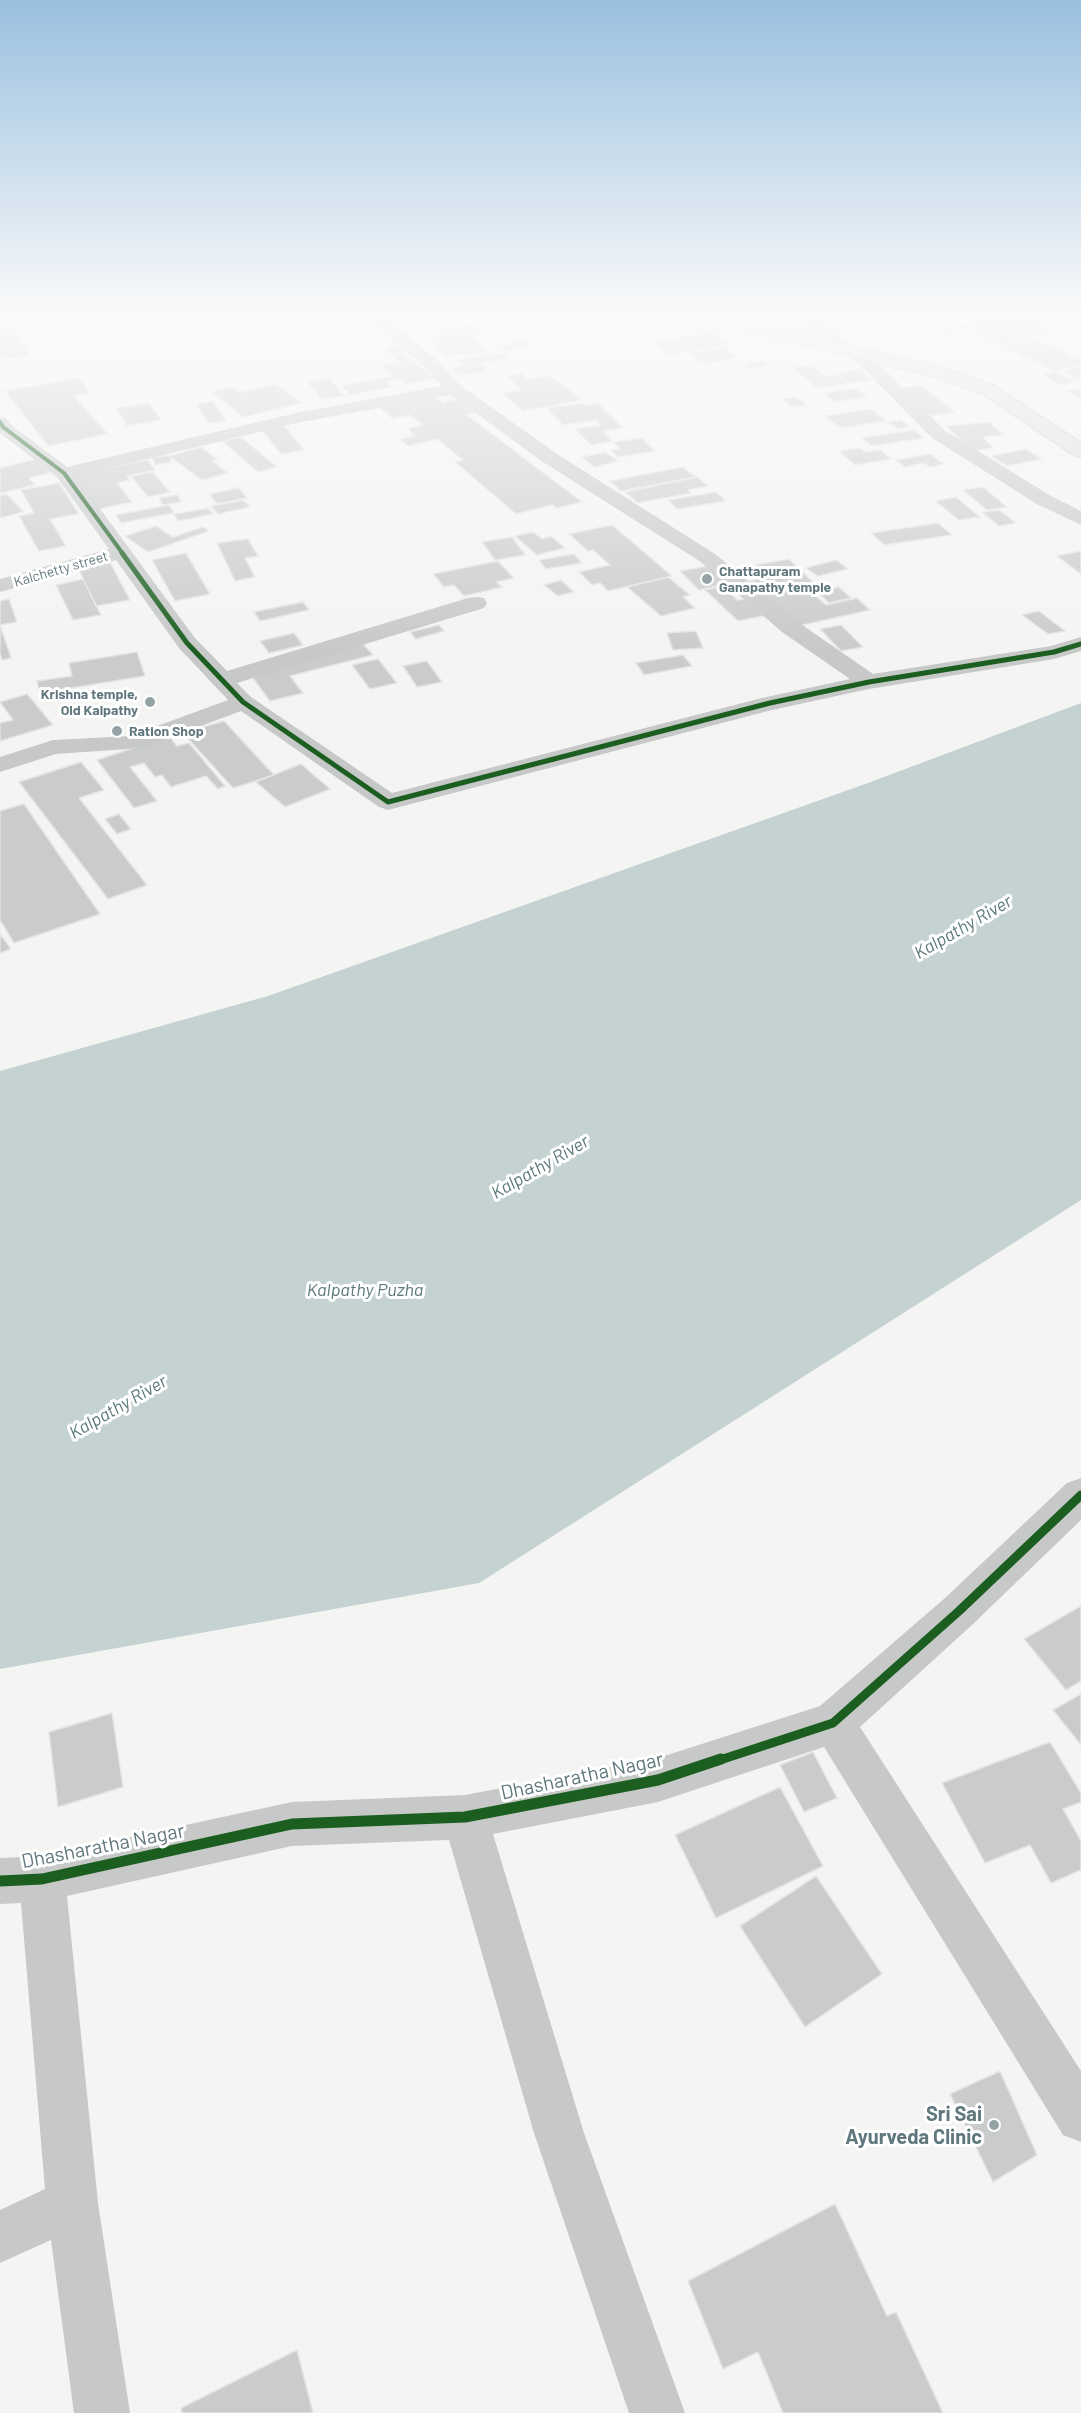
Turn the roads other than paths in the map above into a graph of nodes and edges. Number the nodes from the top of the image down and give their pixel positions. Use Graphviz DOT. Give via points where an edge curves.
graph roads {
  1 [pos="5,429"];
  2 [pos="251,429"];
  3 [pos="509,429"];
  4 [pos="933,429"];
  5 [pos="1047,429"];
  6 [pos="1081,451"];
  7 [pos="64,473"];
  8 [pos="1081,519"];
  9 [pos="122,552"];
  10 [pos="0,586"];
  11 [pos="476,603"];
  12 [pos="1081,644"];
  13 [pos="222,680"];
  14 [pos="869,682"];
  15 [pos="243,702"];
  16 [pos="0,765"];
  17 [pos="1079,1500"];
  18 [pos="833,1723"];
  19 [pos="465,1817"];
  20 [pos="21,1880"];
  21 [pos="1081,2117"];
  22 [pos="72,2203"];
  23 [pos="0,2237"];
  24 [pos="102,2413"];
  25 [pos="657,2413"];
  1 -- 7 [label="street"];
  2 -- 7 [label="street"];
  3 -- 14 [label="street" via="708,558 790,627"];
  4 -- 8 [label="street" via="1044,500"];
  5 -- 6 [label="highway"];
  7 -- 9 [label="street"];
  9 -- 10 [label="street, Kalchetty street"];
  9 -- 13 [label="street" via="187,643"];
  11 -- 13 [label="street"];
  12 -- 14 [label="street" via="1054,652"];
  13 -- 15 [label="street"];
  14 -- 15 [label="street" via="770,703 388,802"];
  15 -- 16 [label="street" via="133,743 53,747"];
  17 -- 18 [label="street, Dhasharatha Nagar"];
  18 -- 19 [label="street, Dhasharatha Nagar" via="658,1780"];
  18 -- 21 [label="street"];
  19 -- 20 [label="street, Dhasharatha Nagar" via="292,1824"];
  19 -- 25 [label="street" via="559,2133"];
  20 -- 22 [label="street"];
  22 -- 23 [label="street"];
  22 -- 24 [label="street"];
}
